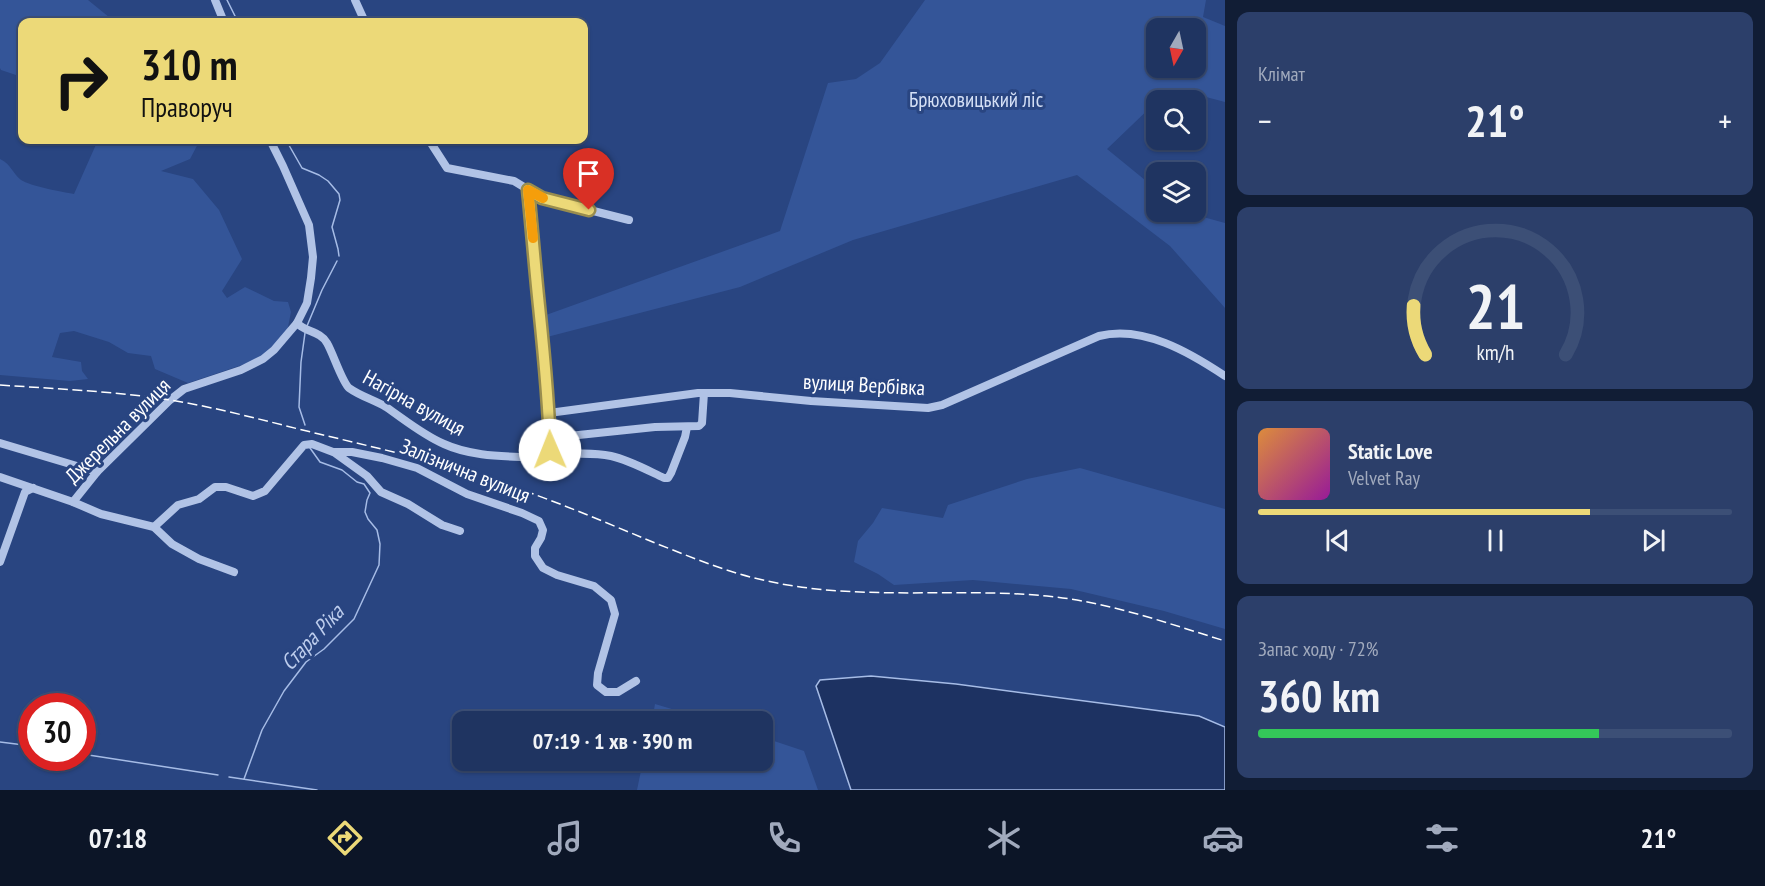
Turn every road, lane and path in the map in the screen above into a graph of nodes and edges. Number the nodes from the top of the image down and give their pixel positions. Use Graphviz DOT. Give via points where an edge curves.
graph roads {
  1 [pos="215,0"];
  2 [pos="354,0"];
  3 [pos="223,18"];
  4 [pos="363,18"];
  5 [pos="272,144"];
  6 [pos="432,144"];
  7 [pos="528,190"];
  8 [pos="629,220"];
  9 [pos="299,325"];
  10 [pos="1225,376"];
  11 [pos="704,393"];
  12 [pos="549,413"];
  13 [pos="687,427"];
  14 [pos="550,438"];
  15 [pos="0,443"];
  16 [pos="333,452"];
  17 [pos="548,454"];
  18 [pos="97,472"];
  19 [pos="0,477"];
  20 [pos="33,488"];
  21 [pos="73,502"];
  22 [pos="154,527"];
  23 [pos="460,531"];
  24 [pos="3,546"];
  25 [pos="0,562"];
  26 [pos="234,572"];
  27 [pos="636,681"];
  1 -- 3 [label="street"];
  2 -- 4 [label="street"];
  5 -- 9 [label="street, Джерельна вулиця" via="309,225 311,278"];
  6 -- 7 [label="street" via="447,168 514,181"];
  7 -- 8 [label="street" via="549,200"];
  7 -- 12 [label="street"];
  9 -- 17 [label="street, Нагірна вулиця" via="326,341 349,388 442,444 512,457 545,458"];
  9 -- 18 [label="street, Джерельна вулиця" via="263,359 184,389"];
  10 -- 11 [label="street, вулиця Вербівка" via="1157,340 1114,332 928,408"];
  11 -- 12 [label="street, вулиця Вербівка"];
  11 -- 13 [label="street" via="702,423"];
  12 -- 14 [label="street"];
  13 -- 14 [label="street"];
  13 -- 17 [label="street, Нагірна вулиця" via="668,478 613,457"];
  14 -- 17 [label="street"];
  15 -- 18 [label="street"];
  16 -- 22 [label="street, Залізнична вулиця" via="308,445 265,491 253,496 215,487 199,500 178,506"];
  16 -- 23 [label="street, Залізнична вулиця" via="367,476 381,492"];
  16 -- 27 [label="street, Залізнична вулиця" via="351,452 417,468 467,494 539,521 543,530 535,556 543,568 594,586 611,600 615,614 597,685 606,692 618,692"];
  18 -- 21 [label="street, Джерельна вулиця"];
  19 -- 20 [label="street"];
  20 -- 21 [label="street"];
  20 -- 24 [label="street" via="25,492"];
  21 -- 22 [label="street" via="101,514"];
  22 -- 26 [label="street" via="172,544"];
  24 -- 25 [label="street"];
}
